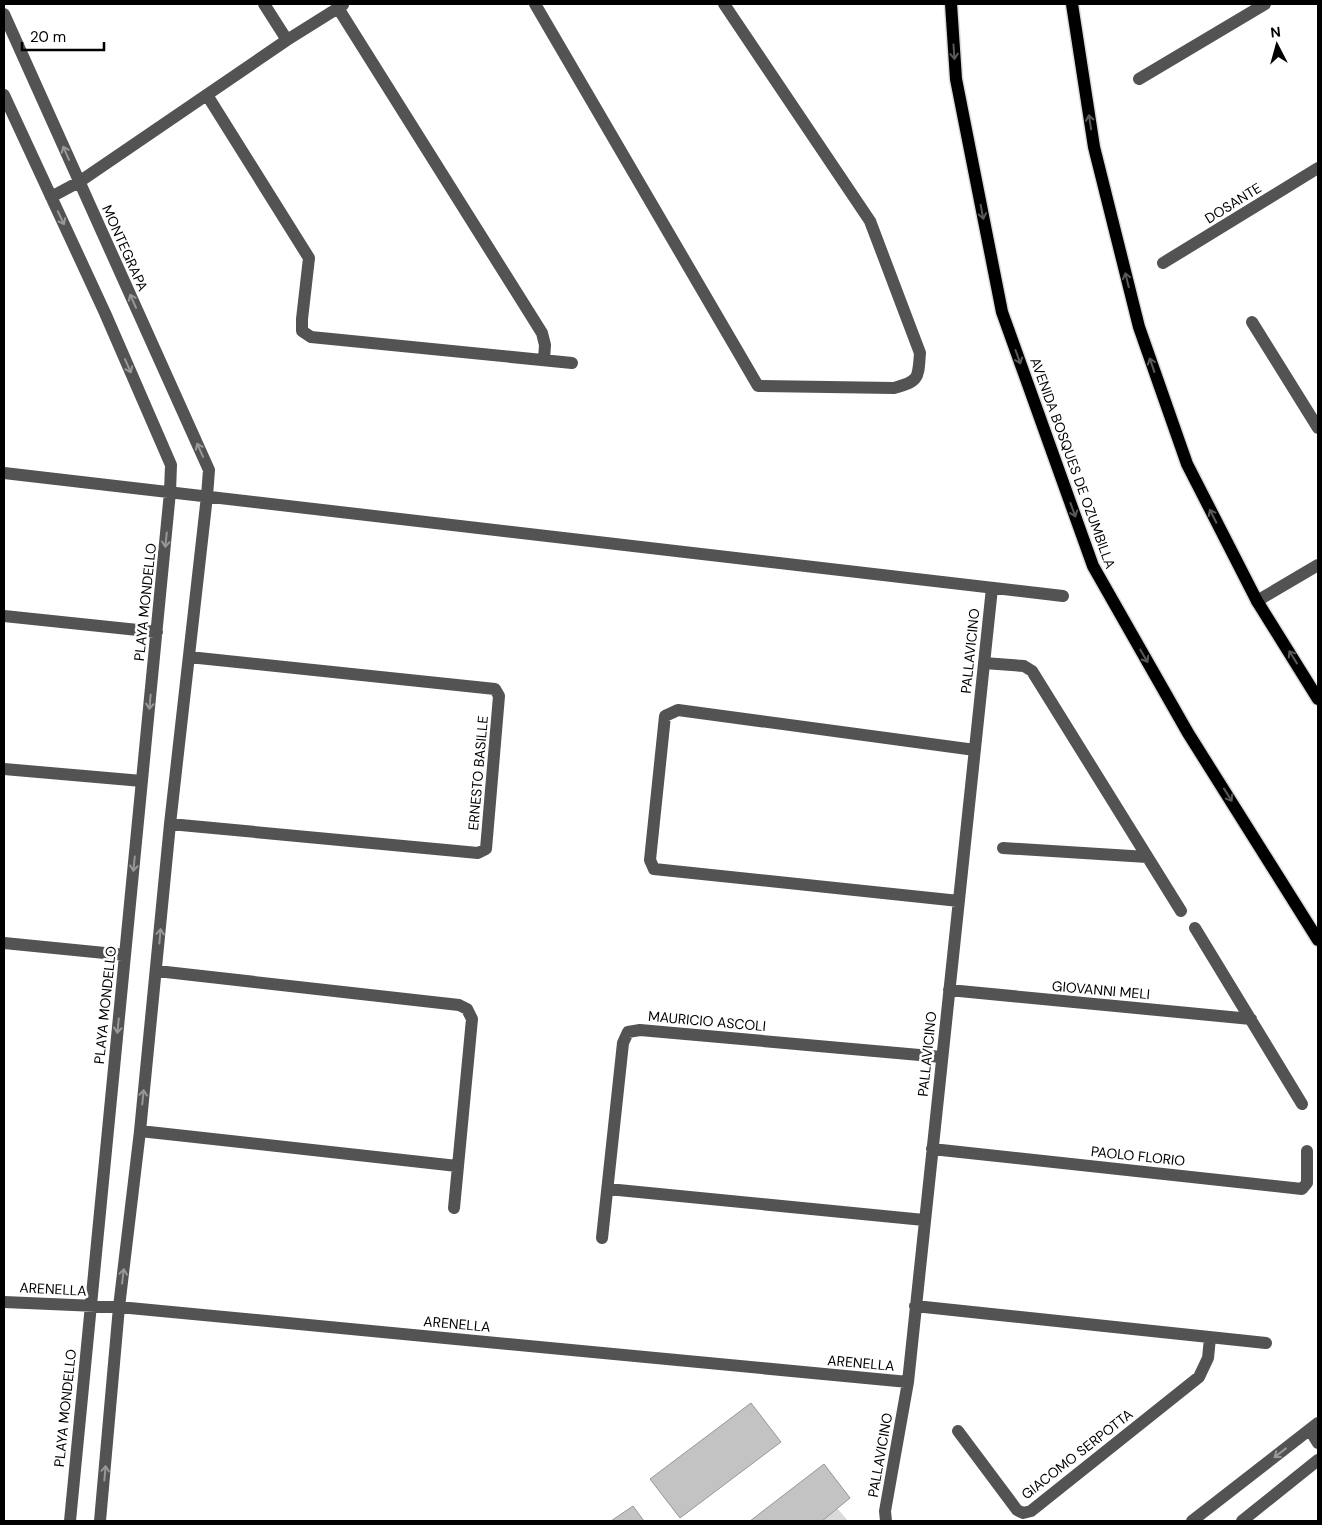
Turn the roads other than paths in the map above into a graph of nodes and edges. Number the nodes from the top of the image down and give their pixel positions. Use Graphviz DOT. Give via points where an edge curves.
graph roads {
  1 [pos="264,4"];
  2 [pos="535,4"];
  3 [pos="724,4"];
  4 [pos="951,4"];
  5 [pos="1072,4"];
  6 [pos="1265,4"];
  7 [pos="341,6"];
  8 [pos="4,14"];
  9 [pos="287,40"];
  10 [pos="1139,79"];
  11 [pos="4,95"];
  12 [pos="207,95"];
  13 [pos="1318,168"];
  14 [pos="79,182"];
  15 [pos="51,196"];
  16 [pos="1163,263"];
  17 [pos="1252,322"];
  18 [pos="544,360"];
  19 [pos="572,363"];
  20 [pos="1318,428"];
  21 [pos="4,473"];
  22 [pos="170,492"];
  23 [pos="207,496"];
  24 [pos="1318,565"];
  25 [pos="992,588"];
  26 [pos="1063,596"];
  27 [pos="1257,600"];
  28 [pos="4,616"];
  29 [pos="157,632"];
  30 [pos="189,657"];
  31 [pos="984,662"];
  32 [pos="1318,699"];
  33 [pos="974,750"];
  34 [pos="4,769"];
  35 [pos="142,781"];
  36 [pos="170,824"];
  37 [pos="1003,848"];
  38 [pos="1148,857"];
  39 [pos="958,902"];
  40 [pos="1181,911"];
  41 [pos="1195,928"];
  42 [pos="1318,940"];
  43 [pos="4,943"];
  44 [pos="125,955"];
  45 [pos="157,971"];
  46 [pos="949,990"];
  47 [pos="1251,1019"];
  48 [pos="942,1057"];
  49 [pos="1302,1104"];
  50 [pos="140,1131"];
  51 [pos="932,1149"];
  52 [pos="1307,1152"];
  53 [pos="457,1166"];
  54 [pos="608,1189"];
  55 [pos="454,1208"];
  56 [pos="924,1220"];
  57 [pos="602,1238"];
  58 [pos="4,1302"];
  59 [pos="915,1306"];
  60 [pos="90,1307"];
  61 [pos="119,1307"];
  62 [pos="1210,1338"];
  63 [pos="1266,1343"];
  64 [pos="908,1382"];
  65 [pos="1314,1426"];
  66 [pos="958,1431"];
  67 [pos="1318,1443"];
  68 [pos="1318,1460"];
  69 [pos="70,1521"];
  70 [pos="100,1521"];
  71 [pos="886,1521"];
  72 [pos="1192,1521"];
  73 [pos="1242,1521"];
  1 -- 9 [label="street"];
  2 -- 3 [label="street" via="758,386 894,388 912,383 918,374 920,353 870,221"];
  4 -- 42 [label="main road, AVENIDA BOSQUES DE OZUMBILLA, one-way" via="956,79 1002,312 1093,566 1188,733"];
  27 -- 5 [label="main road, one-way" via="1187,464 1139,327 1094,147"];
  6 -- 10 [label="street"];
  7 -- 9 [label="street"];
  7 -- 18 [label="street" via="542,333"];
  14 -- 8 [label="street, MONTEGRAPA, one-way"];
  9 -- 12 [label="street"];
  11 -- 15 [label="street"];
  12 -- 14 [label="street"];
  12 -- 18 [label="street" via="309,258 302,332 311,337"];
  13 -- 16 [label="street, DOSANTE"];
  14 -- 15 [label="street"];
  23 -- 14 [label="street, MONTEGRAPA, one-way" via="209,470"];
  15 -- 22 [label="street, one-way" via="171,465"];
  17 -- 20 [label="street"];
  18 -- 19 [label="street"];
  21 -- 22 [label="street"];
  22 -- 23 [label="street"];
  22 -- 29 [label="street, PLAYA MONDELLO, one-way"];
  23 -- 25 [label="street"];
  23 -- 30 [label="street"];
  24 -- 27 [label="street"];
  25 -- 26 [label="street"];
  25 -- 31 [label="street, PALLAVICINO"];
  32 -- 27 [label="main road, one-way"];
  28 -- 29 [label="street"];
  29 -- 35 [label="street, PLAYA MONDELLO, one-way"];
  30 -- 36 [label="street"];
  30 -- 36 [label="street, ERNESTO BASILLE" via="495,689 499,696 486,849 478,854"];
  31 -- 33 [label="street, PALLAVICINO"];
  31 -- 38 [label="street" via="1024,666 1032,671"];
  33 -- 39 [label="street, PALLAVICINO"];
  33 -- 39 [label="street" via="678,710 665,716 650,860 654,869"];
  34 -- 35 [label="street"];
  35 -- 44 [label="street, PLAYA MONDELLO, one-way"];
  45 -- 36 [label="street, one-way"];
  37 -- 38 [label="street"];
  38 -- 40 [label="street"];
  39 -- 46 [label="street, PALLAVICINO"];
  41 -- 47 [label="street"];
  43 -- 44 [label="street"];
  44 -- 60 [label="street, PLAYA MONDELLO, one-way"];
  50 -- 45 [label="street, one-way"];
  45 -- 53 [label="street" via="459,1005 467,1009 472,1019"];
  46 -- 47 [label="street, GIOVANNI MELI"];
  46 -- 48 [label="street, PALLAVICINO"];
  47 -- 49 [label="street"];
  48 -- 51 [label="street, PALLAVICINO"];
  48 -- 54 [label="street, MAURICIO ASCOLI" via="640,1030 628,1032 623,1043"];
  50 -- 53 [label="street"];
  61 -- 50 [label="street, one-way"];
  51 -- 52 [label="street, PAOLO FLORIO" via="1302,1189 1306,1182"];
  51 -- 56 [label="street, PALLAVICINO"];
  53 -- 55 [label="street"];
  54 -- 56 [label="street"];
  54 -- 57 [label="street, MAURICIO ASCOLI"];
  56 -- 59 [label="street, PALLAVICINO"];
  58 -- 60 [label="street, ARENELLA"];
  59 -- 62 [label="street"];
  59 -- 64 [label="street, PALLAVICINO"];
  60 -- 61 [label="street, ARENELLA"];
  60 -- 69 [label="street, PLAYA MONDELLO"];
  61 -- 64 [label="street, ARENELLA"];
  70 -- 61 [label="street, one-way"];
  62 -- 63 [label="street"];
  62 -- 66 [label="street, GIACOMO SERPOTTA" via="1208,1358 1199,1377 1031,1511 1023,1513 1017,1510"];
  64 -- 71 [label="street, PALLAVICINO" via="885,1511"];
  65 -- 67 [label="street"];
  65 -- 72 [label="street, one-way"];
  68 -- 73 [label="street"];
}
